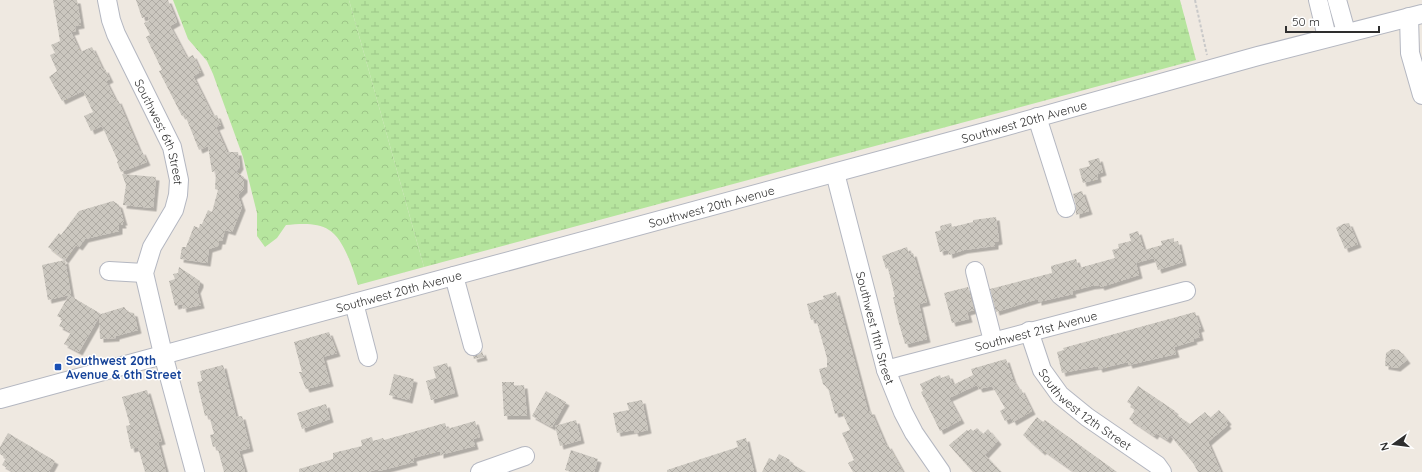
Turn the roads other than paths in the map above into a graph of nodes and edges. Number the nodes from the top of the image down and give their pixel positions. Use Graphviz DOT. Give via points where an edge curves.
graph roads {
  1 [pos="107,0"];
  2 [pos="1318,0"];
  3 [pos="1337,0"];
  4 [pos="1419,15"];
  5 [pos="1346,32"];
  6 [pos="1327,38"];
  7 [pos="1422,95"];
  8 [pos="1037,117"];
  9 [pos="835,173"];
  10 [pos="1066,208"];
  11 [pos="109,271"];
  12 [pos="975,271"];
  13 [pos="144,273"];
  14 [pos="454,276"];
  15 [pos="1186,291"];
  16 [pos="354,303"];
  17 [pos="1029,331"];
  18 [pos="993,341"];
  19 [pos="473,346"];
  20 [pos="163,354"];
  21 [pos="368,357"];
  22 [pos="886,370"];
  23 [pos="0,399"];
  24 [pos="525,456"];
  25 [pos="195,472"];
  26 [pos="480,472"];
  27 [pos="941,472"];
  28 [pos="1162,472"];
  1 -- 13 [label="street, Southwest 6th Street" via="116,34 172,147 180,180 174,210 152,247"];
  2 -- 6 [label="street"];
  3 -- 5 [label="street"];
  4 -- 5 [label="street, Southwest 20th Avenue"];
  4 -- 7 [label="street" via="1410,53"];
  5 -- 6 [label="street, Southwest 20th Avenue"];
  6 -- 8 [label="street, Southwest 20th Avenue"];
  8 -- 9 [label="street, Southwest 20th Avenue"];
  8 -- 10 [label="street"];
  9 -- 14 [label="street, Southwest 20th Avenue"];
  9 -- 22 [label="street, Southwest 11th Street"];
  11 -- 13 [label="street"];
  12 -- 18 [label="street"];
  13 -- 20 [label="street"];
  14 -- 16 [label="street, Southwest 20th Avenue"];
  14 -- 19 [label="street"];
  15 -- 17 [label="street, Southwest 21st Avenue"];
  16 -- 20 [label="street, Southwest 20th Avenue"];
  16 -- 21 [label="street"];
  17 -- 18 [label="street, Southwest 21st Avenue"];
  17 -- 28 [label="street, Southwest 12th Street" via="1042,370 1060,395 1157,465"];
  18 -- 22 [label="street, Southwest 21st Avenue"];
  20 -- 23 [label="street, Southwest 20th Avenue"];
  20 -- 25 [label="street"];
  22 -- 27 [label="street, Southwest 11th Street" via="914,433"];
  24 -- 26 [label="street"];
}
